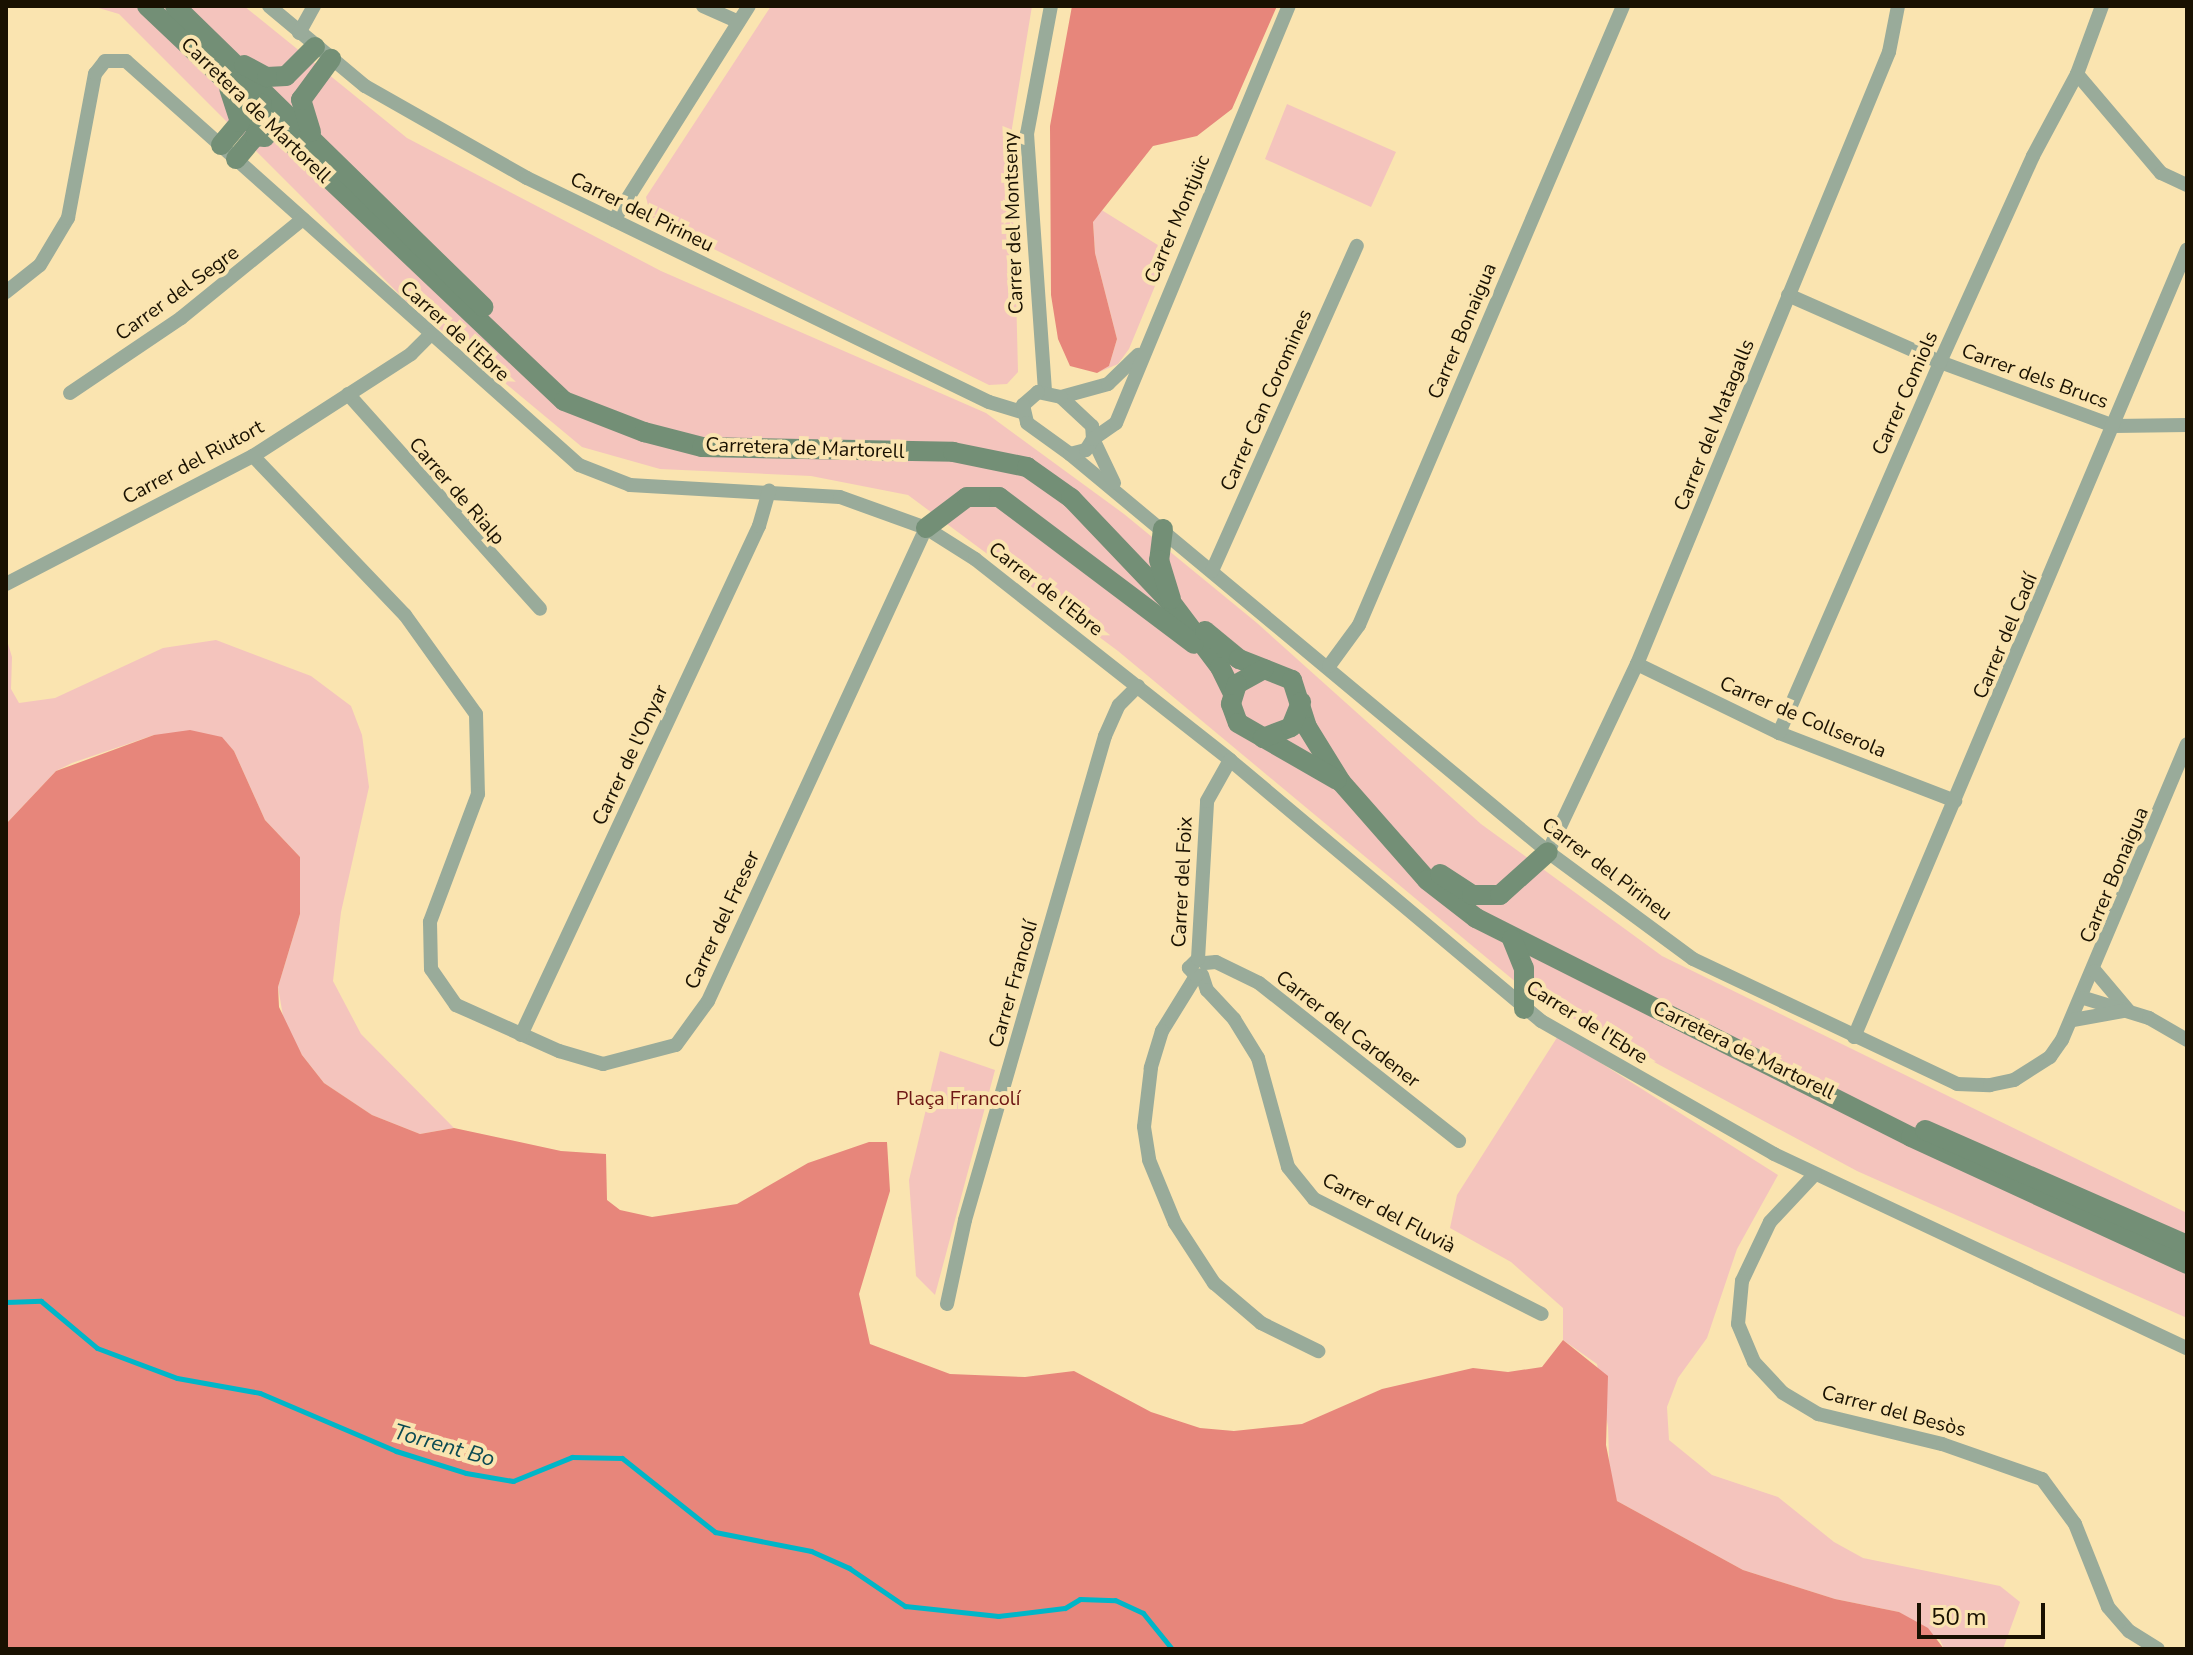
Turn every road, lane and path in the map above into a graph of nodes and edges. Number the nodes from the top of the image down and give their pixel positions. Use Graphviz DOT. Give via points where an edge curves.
graph roads {
  1 [pos="147,6"];
  2 [pos="175,6"];
  3 [pos="269,6"];
  4 [pos="314,6"];
  5 [pos="703,6"];
  6 [pos="749,6"];
  7 [pos="1051,6"];
  8 [pos="1289,6"];
  9 [pos="1623,6"];
  10 [pos="1898,6"];
  11 [pos="2102,6"];
  12 [pos="737,21"];
  13 [pos="299,33"];
  14 [pos="323,53"];
  15 [pos="224,66"];
  16 [pos="2077,74"];
  17 [pos="263,115"];
  18 [pos="248,129"];
  19 [pos="322,149"];
  20 [pos="298,151"];
  21 [pos="229,152"];
  22 [pos="352,179"];
  23 [pos="2187,185"];
  24 [pos="303,219"];
  25 [pos="614,220"];
  26 [pos="1357,246"];
  27 [pos="2187,249"];
  28 [pos="6,292"];
  29 [pos="1788,295"];
  30 [pos="430,335"];
  31 [pos="1147,342"];
  32 [pos="1940,362"];
  33 [pos="1045,391"];
  34 [pos="70,393"];
  35 [pos="348,394"];
  36 [pos="1061,397"];
  37 [pos="1022,412"];
  38 [pos="597,413"];
  39 [pos="2187,425"];
  40 [pos="2114,426"];
  41 [pos="1093,439"];
  42 [pos="1070,454"];
  43 [pos="253,456"];
  44 [pos="769,490"];
  45 [pos="1121,493"];
  46 [pos="926,528"];
  47 [pos="1163,529"];
  48 [pos="1212,571"];
  49 [pos="6,584"];
  50 [pos="1174,606"];
  51 [pos="540,609"];
  52 [pos="1207,651"];
  53 [pos="1637,664"];
  54 [pos="1329,666"];
  55 [pos="1264,669"];
  56 [pos="1138,686"];
  57 [pos="1233,694"];
  58 [pos="1301,702"];
  59 [pos="1779,733"];
  60 [pos="1263,738"];
  61 [pos="2187,744"];
  62 [pos="1230,760"];
  63 [pos="1341,782"];
  64 [pos="1955,801"];
  65 [pos="1392,838"];
  66 [pos="1548,852"];
  67 [pos="1512,939"];
  68 [pos="1200,968"];
  69 [pos="2095,971"];
  70 [pos="2084,998"];
  71 [pos="1524,1009"];
  72 [pos="2128,1010"];
  73 [pos="2073,1020"];
  74 [pos="521,1035"];
  75 [pos="1854,1037"];
  76 [pos="2187,1040"];
  77 [pos="1851,1102"];
  78 [pos="1459,1141"];
  79 [pos="1815,1174"];
  80 [pos="2187,1245"];
  81 [pos="2187,1264"];
  82 [pos="947,1304"];
  83 [pos="1542,1314"];
  84 [pos="2187,1348"];
  85 [pos="1318,1351"];
  86 [pos="2158,1649"];
  1 -- 15 [label="main road, Carretera de Martorell"];
  2 -- 15 [label="main road"];
  3 -- 13 [label="street, Carrer del Pirineu"];
  4 -- 13 [label="street"];
  5 -- 12 [label="street"];
  6 -- 12 [label="street"];
  7 -- 33 [label="street, Carrer del Montseny" via="1027,134"];
  8 -- 31 [label="street, Carrer Montjuïc"];
  9 -- 54 [label="street, Carrer Bonaigua" via="1359,625"];
  10 -- 29 [label="street, Carrer del Matagalls" via="1889,52"];
  11 -- 16 [label="street"];
  12 -- 25 [label="street"];
  13 -- 14 [label="street, Carrer del Pirineu"];
  14 -- 15 [label="main road" via="280,77"];
  14 -- 19 [label="main road" via="301,100 307,126"];
  14 -- 25 [label="street, Carrer del Pirineu" via="419,120"];
  15 -- 17 [label="main road, Carretera de Martorell"];
  15 -- 18 [label="main road"];
  15 -- 19 [label="main road"];
  16 -- 23 [label="street" via="2161,173"];
  16 -- 32 [label="street, Carrer Comiols" via="2033,156"];
  17 -- 18 [label="main road"];
  17 -- 20 [label="main road, Carretera de Martorell"];
  17 -- 22 [label="main road" via="278,117 326,164"];
  18 -- 20 [label="main road"];
  18 -- 21 [label="main road"];
  19 -- 22 [label="main road"];
  20 -- 38 [label="main road, Carretera de Martorell" via="564,401"];
  21 -- 24 [label="street, Carrer de l'Ebre"];
  21 -- 28 [label="street, Carrer de l'Ebre" via="132,65 105,61 92,84 68,218 40,265"];
  22 -- 38 [label="main road"];
  24 -- 30 [label="street, Carrer de l'Ebre"];
  24 -- 34 [label="street, Carrer del Segre" via="181,318"];
  25 -- 37 [label="street, Carrer del Pirineu" via="989,402"];
  26 -- 48 [label="street, Carrer Can Coromines"];
  27 -- 40 [label="street, Carrer del Cadí"];
  29 -- 32 [label="street, Carrer dels Brucs"];
  29 -- 53 [label="street, Carrer del Matagalls"];
  30 -- 35 [label="street, Carrer del Riutort"];
  30 -- 44 [label="street, Carrer de l'Ebre" via="544,439 596,474 630,485"];
  31 -- 36 [label="street" via="1108,384"];
  31 -- 41 [label="street, Carrer Montjuïc" via="1120,415 1111,430"];
  32 -- 40 [label="street, Carrer dels Brucs"];
  32 -- 59 [label="street, Carrer Comiols"];
  33 -- 36 [label="street, Carrer del Pirineu"];
  33 -- 37 [label="street" via="1031,395"];
  35 -- 43 [label="street, Carrer del Riutort"];
  35 -- 51 [label="street, Carrer de Rialp"];
  36 -- 41 [label="street, Carrer del Pirineu" via="1088,421"];
  37 -- 42 [label="street, Carrer del Pirineu" via="1027,423"];
  38 -- 50 [label="main road, Carretera de Martorell" via="702,447 953,452 1013,462 1060,489"];
  39 -- 40 [label="street, Carrer dels Brucs"];
  40 -- 64 [label="street, Carrer del Cadí"];
  41 -- 42 [label="street" via="1086,450"];
  41 -- 45 [label="street, Carrer del Pirineu"];
  42 -- 45 [label="street, Carrer del Pirineu"];
  43 -- 49 [label="street, Carrer del Riutort"];
  43 -- 74 [label="street, Carrer del Freser" via="405,615 476,714 478,794 430,922 431,969 456,1005"];
  44 -- 46 [label="street, Carrer de l'Ebre" via="851,499"];
  44 -- 74 [label="street, Carrer de l'Onyar" via="759,526"];
  45 -- 47 [label="street, Carrer del Pirineu"];
  46 -- 52 [label="main road" via="967,497 999,497"];
  46 -- 56 [label="street, Carrer de l'Ebre" via="975,559"];
  46 -- 74 [label="street, Carrer del Freser" via="708,1001 676,1045 603,1064"];
  47 -- 48 [label="street, Carrer del Pirineu"];
  47 -- 50 [label="main road" via="1159,560"];
  48 -- 54 [label="street, Carrer del Pirineu"];
  50 -- 52 [label="main road, Carretera de Martorell"];
  50 -- 55 [label="main road" via="1228,651"];
  52 -- 57 [label="main road, Carretera de Martorell"];
  53 -- 59 [label="street, Carrer de Collserola"];
  53 -- 66 [label="street, Carrer del Matagalls"];
  54 -- 66 [label="street, Carrer del Pirineu"];
  55 -- 57 [label="main road" via="1245,675"];
  55 -- 58 [label="main road" via="1292,680"];
  56 -- 62 [label="street, Carrer de l'Ebre"];
  56 -- 82 [label="street, Carrer Francolí" via="1119,705 1105,736 965,1220"];
  57 -- 60 [label="main road" via="1238,723"];
  58 -- 60 [label="main road" via="1291,727"];
  58 -- 63 [label="main road" via="1307,727"];
  59 -- 64 [label="street, Carrer de Collserola"];
  60 -- 63 [label="main road"];
  61 -- 69 [label="street, Carrer Bonaigua"];
  62 -- 68 [label="street, Carrer del Foix" via="1207,801"];
  62 -- 71 [label="street, Carrer de l'Ebre"];
  63 -- 65 [label="main road, Carretera de Martorell"];
  64 -- 75 [label="street, Carrer del Cadí"];
  65 -- 66 [label="main road" via="1458,888 1483,897 1507,891"];
  65 -- 67 [label="main road, Carretera de Martorell" via="1440,891"];
  66 -- 75 [label="street, Carrer del Pirineu" via="1693,959"];
  67 -- 71 [label="main road" via="1524,968"];
  67 -- 77 [label="main road, Carretera de Martorell"];
  68 -- 78 [label="street, Carrer del Cardener" via="1227,967 1259,983"];
  68 -- 83 [label="street, Carrer del Fluvià" via="1207,990 1234,1019 1258,1058 1288,1167 1314,1199"];
  68 -- 85 [label="street, Carrer del Foix" via="1162,1031 1151,1068 1144,1127 1149,1160 1175,1223 1214,1283 1261,1323"];
  69 -- 70 [label="street, Carrer Bonaigua"];
  69 -- 72 [label="street"];
  70 -- 72 [label="street"];
  70 -- 73 [label="street, Carrer Bonaigua"];
  71 -- 79 [label="street, Carrer de l'Ebre" via="1716,1124"];
  72 -- 73 [label="street"];
  72 -- 76 [label="street"];
  73 -- 75 [label="street, Carrer del Pirineu" via="2050,1057 2014,1080 1990,1085 1957,1084"];
  77 -- 80 [label="main road" via="1972,1149"];
  77 -- 81 [label="main road, Carretera de Martorell" via="1977,1169"];
  79 -- 84 [label="street, Carrer de l'Ebre"];
  79 -- 86 [label="street, Carrer del Besòs" via="1770,1222 1742,1281 1738,1324 1754,1362 1783,1393 1818,1414 1942,1444 2042,1479 2071,1517 2108,1607 2129,1631"];
}
